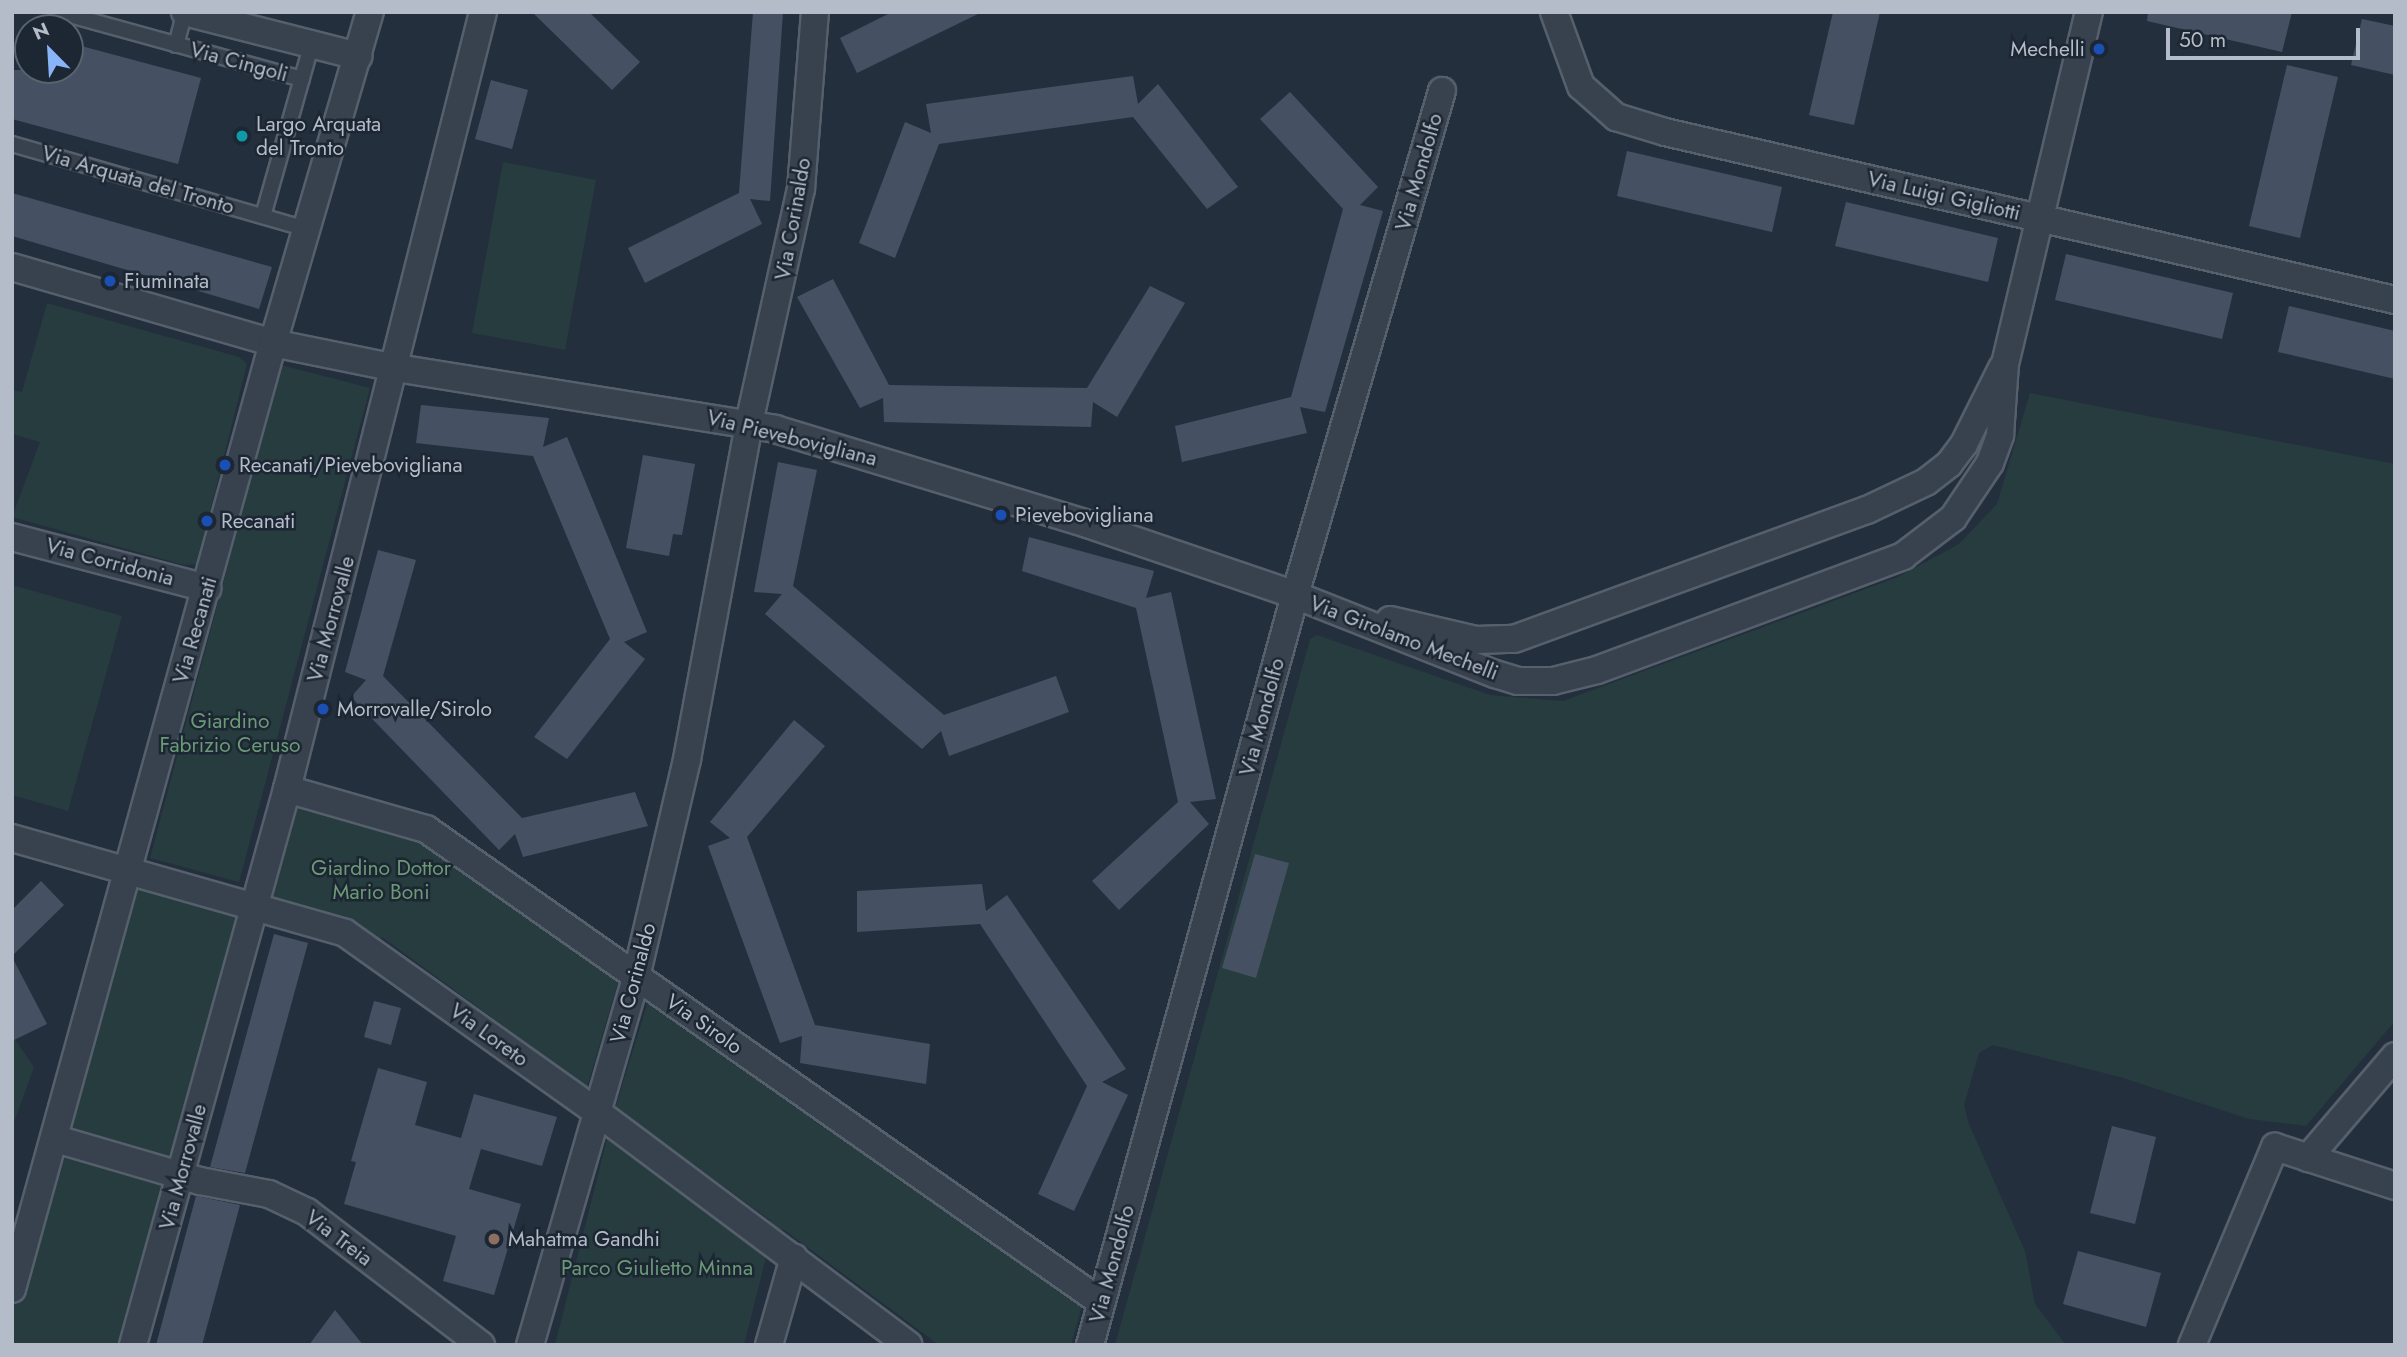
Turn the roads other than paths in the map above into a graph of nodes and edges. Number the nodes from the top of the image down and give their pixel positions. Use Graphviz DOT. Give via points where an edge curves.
graph roads {
  1 [pos="59,12"];
  2 [pos="185,12"];
  3 [pos="370,12"];
  4 [pos="483,12"];
  5 [pos="815,12"];
  6 [pos="1554,12"];
  7 [pos="2089,12"];
  8 [pos="176,45"];
  9 [pos="311,46"];
  10 [pos="358,56"];
  11 [pos="302,79"];
  12 [pos="1443,91"];
  13 [pos="12,144"];
  14 [pos="263,216"];
  15 [pos="2041,219"];
  16 [pos="307,229"];
  17 [pos="12,267"];
  18 [pos="2395,300"];
  19 [pos="273,343"];
  20 [pos="2005,364"];
  21 [pos="396,368"];
  22 [pos="749,423"];
  23 [pos="12,537"];
  24 [pos="207,588"];
  25 [pos="1295,595"];
  26 [pos="287,789"];
  27 [pos="12,838"];
  28 [pos="129,871"];
  29 [pos="254,906"];
  30 [pos="636,977"];
  31 [pos="2395,1056"];
  32 [pos="597,1112"];
  33 [pos="57,1139"];
  34 [pos="2308,1158"];
  35 [pos="181,1175"];
  36 [pos="2395,1186"];
  37 [pos="794,1257"];
  38 [pos="12,1289"];
  39 [pos="1101,1302"];
  40 [pos="133,1345"];
  41 [pos="481,1345"];
  42 [pos="530,1345"];
  43 [pos="769,1345"];
  44 [pos="908,1345"];
  45 [pos="1090,1345"];
  46 [pos="2192,1345"];
  1 -- 8 [label="lane, Via Cingoli"];
  2 -- 8 [label="lane, Via Cingoli"];
  2 -- 9 [label="street, Via Cingoli"];
  3 -- 10 [label="street, Via Recanati"];
  4 -- 21 [label="street, Via Morrovalle"];
  5 -- 22 [label="street, Via Corinaldo" via="801,189"];
  6 -- 15 [label="street, Via Luigi Gigliotti" via="1581,86 1616,117"];
  7 -- 15 [label="street, Via Girolamo Mechelli"];
  8 -- 11 [label="lane, Via Cingoli"];
  9 -- 10 [label="street, Via Cingoli"];
  9 -- 11 [label="lane"];
  10 -- 16 [label="street, Via Recanati"];
  11 -- 14 [label="lane"];
  12 -- 25 [label="street, Via Mondolfo"];
  13 -- 14 [label="lane, Via Arquata del Tronto"];
  14 -- 16 [label="lane"];
  15 -- 18 [label="street, Via Luigi Gigliotti"];
  15 -- 20 [label="street, Via Girolamo Mechelli"];
  16 -- 19 [label="street, Via Recanati"];
  17 -- 19 [label="street, Via Pievebovigliana"];
  19 -- 21 [label="street, Via Pievebovigliana"];
  19 -- 24 [label="street, Via Recanati"];
  20 -- 25 [label="street, Via Girolamo Mechelli" via="1964,444 1926,482 1867,510 1534,634 1476,640"];
  20 -- 25 [label="street, Via Girolamo Mechelli" via="2000,435 1990,463 1953,518 1919,547 1597,670 1553,681 1518,681"];
  21 -- 22 [label="street, Via Pievebovigliana"];
  21 -- 26 [label="street, Via Morrovalle"];
  22 -- 25 [label="street, Via Pievebovigliana" via="1087,524"];
  22 -- 30 [label="street, Via Corinaldo" via="687,759"];
  23 -- 24 [label="street, Via Corridonia"];
  24 -- 28 [label="street, Via Recanati"];
  25 -- 39 [label="street, Via Mondolfo"];
  26 -- 29 [label="street, Via Morrovalle"];
  26 -- 30 [label="street, Via Sirolo" via="426,829"];
  27 -- 28 [label="street, Via Loreto"];
  28 -- 29 [label="street, Via Loreto"];
  28 -- 33 [label="street, Via Recanati"];
  29 -- 32 [label="street, Via Loreto" via="345,933"];
  29 -- 35 [label="street, Via Morrovalle"];
  30 -- 32 [label="street, Via Corinaldo"];
  30 -- 39 [label="street, Via Sirolo"];
  31 -- 34 [label="street"];
  32 -- 37 [label="street, Via Loreto"];
  32 -- 42 [label="street, Via Corinaldo"];
  33 -- 35 [label="street, Via Treia"];
  33 -- 38 [label="street, Via Recanati"];
  34 -- 36 [label="street"];
  34 -- 46 [label="street" via="2275,1147"];
  35 -- 40 [label="street, Via Morrovalle"];
  35 -- 41 [label="street, Via Treia" via="269,1194 307,1212"];
  37 -- 43 [label="street"];
  37 -- 44 [label="street, Via Loreto"];
  39 -- 45 [label="street, Via Mondolfo"];
}
